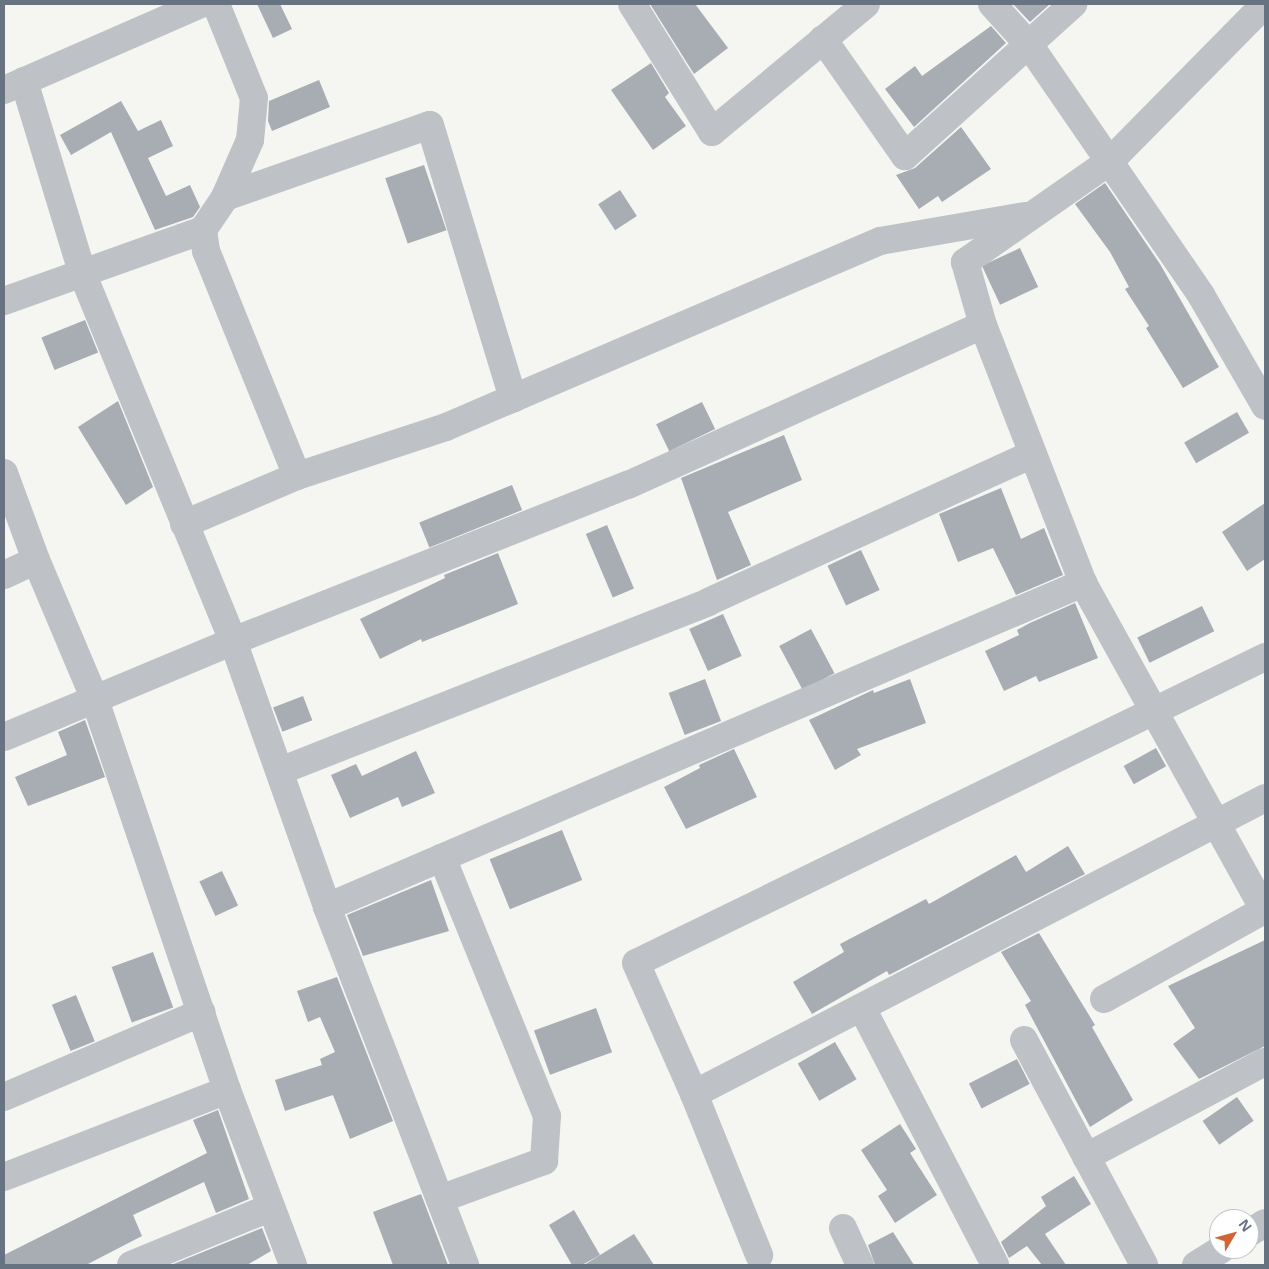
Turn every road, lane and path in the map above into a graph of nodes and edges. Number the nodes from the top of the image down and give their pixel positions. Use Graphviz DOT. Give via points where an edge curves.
graph roads {
  1 [pos="201,4"];
  2 [pos="216,4"];
  3 [pos="633,4"];
  4 [pos="866,4"];
  5 [pos="992,4"];
  6 [pos="1073,4"];
  7 [pos="1265,4"];
  8 [pos="823,39"];
  9 [pos="1030,46"];
  10 [pos="14,85"];
  11 [pos="1110,162"];
  12 [pos="225,197"];
  13 [pos="1034,214"];
  14 [pos="203,230"];
  15 [pos="83,275"];
  16 [pos="4,301"];
  17 [pos="983,325"];
  18 [pos="513,399"];
  19 [pos="1265,406"];
  20 [pos="1034,454"];
  21 [pos="4,473"];
  22 [pos="297,476"];
  23 [pos="184,524"];
  24 [pos="36,560"];
  25 [pos="4,574"];
  26 [pos="1083,583"];
  27 [pos="233,641"];
  28 [pos="1265,657"];
  29 [pos="95,700"];
  30 [pos="1153,711"];
  31 [pos="4,737"];
  32 [pos="280,771"];
  33 [pos="1265,798"];
  34 [pos="1216,821"];
  35 [pos="442,858"];
  36 [pos="327,907"];
  37 [pos="1265,911"];
  38 [pos="1104,999"];
  39 [pos="863,1010"];
  40 [pos="202,1012"];
  41 [pos="1024,1040"];
  42 [pos="1265,1062"];
  43 [pos="227,1090"];
  44 [pos="694,1094"];
  45 [pos="4,1096"];
  46 [pos="1086,1156"];
  47 [pos="4,1177"];
  48 [pos="440,1199"];
  49 [pos="269,1208"];
  50 [pos="843,1228"];
  51 [pos="759,1255"];
  52 [pos="1209,1257"];
  53 [pos="131,1265"];
  54 [pos="293,1265"];
  55 [pos="465,1265"];
  56 [pos="860,1265"];
  57 [pos="995,1265"];
  58 [pos="1144,1265"];
  59 [pos="1196,1265"];
  1 -- 10 [label="street"];
  2 -- 12 [label="street" via="254,98 250,140"];
  3 -- 8 [label="street" via="712,132"];
  4 -- 8 [label="street"];
  5 -- 9 [label="street"];
  6 -- 9 [label="street"];
  7 -- 11 [label="street"];
  8 -- 9 [label="street" via="905,156"];
  9 -- 11 [label="street"];
  10 -- 15 [label="street"];
  11 -- 13 [label="street"];
  11 -- 19 [label="street" via="1202,295"];
  12 -- 14 [label="street"];
  12 -- 18 [label="street" via="430,125"];
  13 -- 17 [label="street" via="965,262"];
  13 -- 18 [label="street" via="880,241"];
  14 -- 15 [label="street"];
  14 -- 22 [label="street" via="206,251"];
  15 -- 16 [label="street"];
  15 -- 23 [label="street"];
  17 -- 20 [label="street"];
  17 -- 27 [label="street" via="628,486"];
  18 -- 22 [label="street" via="446,426"];
  20 -- 26 [label="street"];
  20 -- 32 [label="street" via="708,602"];
  21 -- 24 [label="street"];
  22 -- 23 [label="street"];
  23 -- 27 [label="street"];
  24 -- 25 [label="street"];
  24 -- 29 [label="street"];
  26 -- 30 [label="street"];
  26 -- 35 [label="street"];
  27 -- 29 [label="street"];
  27 -- 32 [label="street"];
  28 -- 30 [label="street"];
  29 -- 31 [label="street"];
  29 -- 40 [label="street"];
  30 -- 34 [label="street"];
  30 -- 44 [label="street" via="636,963"];
  32 -- 36 [label="street"];
  33 -- 34 [label="street"];
  34 -- 37 [label="street"];
  34 -- 39 [label="street"];
  35 -- 36 [label="street"];
  35 -- 48 [label="street" via="547,1116 544,1161"];
  36 -- 48 [label="street"];
  37 -- 38 [label="street"];
  39 -- 44 [label="street"];
  39 -- 57 [label="street"];
  40 -- 43 [label="street"];
  40 -- 45 [label="street"];
  41 -- 46 [label="street"];
  42 -- 46 [label="street"];
  43 -- 47 [label="street"];
  43 -- 49 [label="street"];
  44 -- 51 [label="street"];
  46 -- 58 [label="street"];
  48 -- 55 [label="street"];
  49 -- 53 [label="street"];
  49 -- 54 [label="street"];
  50 -- 56 [label="street"];
  52 -- 59 [label="street"];
}
